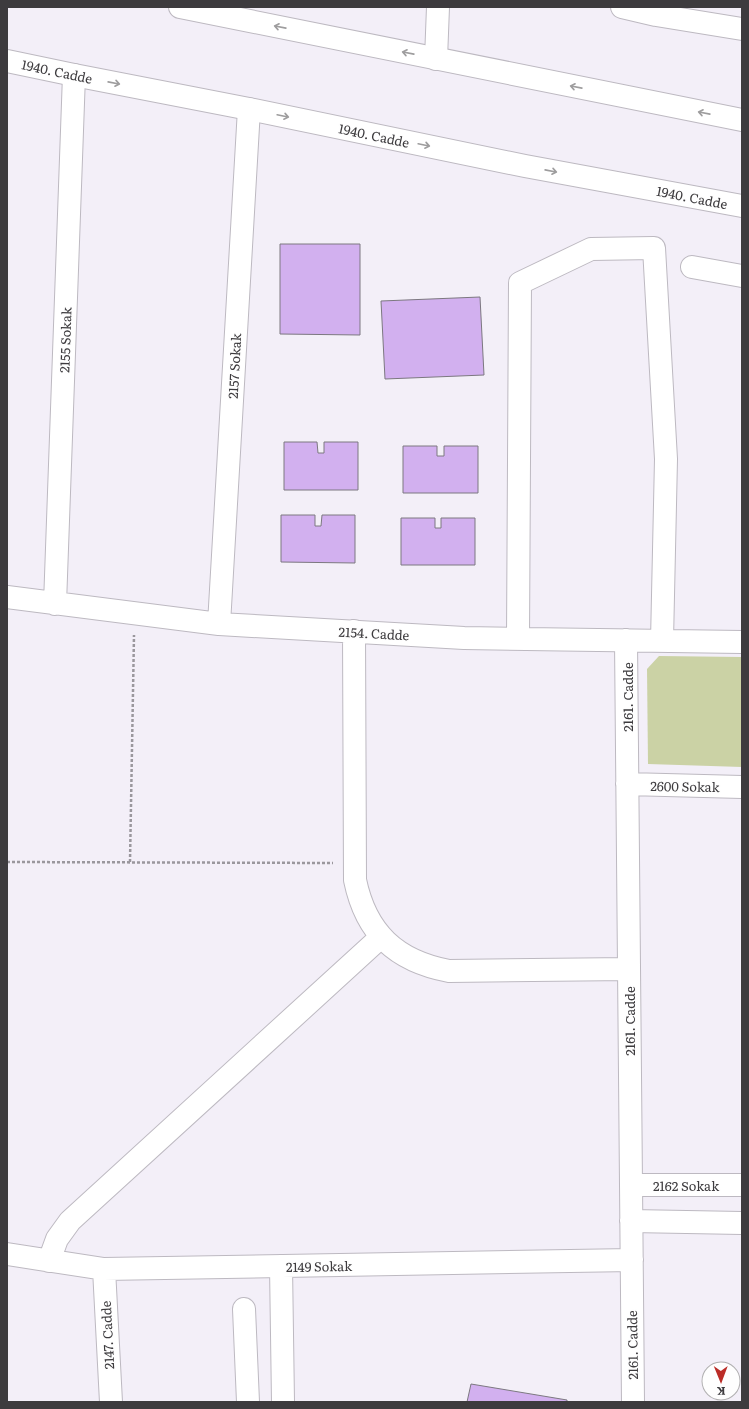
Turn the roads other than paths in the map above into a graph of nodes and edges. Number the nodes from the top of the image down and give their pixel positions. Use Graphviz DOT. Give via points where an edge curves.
graph roads {
  1 [pos="180,7"];
  2 [pos="438,7"];
  3 [pos="622,7"];
  4 [pos="742,29"];
  5 [pos="436,59"];
  6 [pos="7,61"];
  7 [pos="74,75"];
  8 [pos="248,109"];
  9 [pos="742,120"];
  10 [pos="742,206"];
  11 [pos="692,267"];
  12 [pos="742,276"];
  13 [pos="7,597"];
  14 [pos="56,604"];
  15 [pos="218,624"];
  16 [pos="354,631"];
  17 [pos="518,638"];
  18 [pos="626,640"];
  19 [pos="662,641"];
  20 [pos="742,642"];
  21 [pos="627,784"];
  22 [pos="742,787"];
  23 [pos="382,937"];
  24 [pos="629,969"];
  25 [pos="631,1185"];
  26 [pos="742,1185"];
  27 [pos="631,1221"];
  28 [pos="742,1223"];
  29 [pos="7,1254"];
  30 [pos="632,1260"];
  31 [pos="49,1261"];
  32 [pos="281,1266"];
  33 [pos="104,1269"];
  34 [pos="244,1309"];
  35 [pos="110,1402"];
  36 [pos="248,1402"];
  37 [pos="283,1402"];
  38 [pos="633,1402"];
  5 -- 1 [label="street, one-way"];
  2 -- 5 [label="street"];
  3 -- 4 [label="street"];
  9 -- 5 [label="street, one-way"];
  6 -- 7 [label="street, 1940. Cadde"];
  7 -- 8 [label="street, 1940. Cadde, one-way"];
  7 -- 14 [label="street, 2155 Sokak"];
  8 -- 10 [label="street, 1940. Cadde, one-way"];
  8 -- 15 [label="street, 2157 Sokak"];
  11 -- 12 [label="street"];
  13 -- 14 [label="street, 2154. Cadde"];
  14 -- 15 [label="street, 2154. Cadde"];
  15 -- 16 [label="street, 2154. Cadde"];
  16 -- 17 [label="street, 2154. Cadde" via="464,638"];
  16 -- 23 [label="street" via="355,880 364,910"];
  17 -- 18 [label="street, 2154. Cadde"];
  17 -- 19 [label="street" via="520,283 591,249 654,248 666,459"];
  18 -- 19 [label="street, 2154. Cadde"];
  18 -- 21 [label="street, 2161. Cadde"];
  19 -- 20 [label="street, 2154. Cadde"];
  21 -- 22 [label="street, 2600 Sokak"];
  21 -- 24 [label="street, 2161. Cadde"];
  23 -- 24 [label="street" via="393,948 419,963 449,971"];
  23 -- 31 [label="street" via="70,1221 57,1239"];
  24 -- 25 [label="street, 2161. Cadde"];
  25 -- 26 [label="street, 2162 Sokak"];
  25 -- 27 [label="street, 2161. Cadde"];
  27 -- 28 [label="street"];
  27 -- 30 [label="street, 2161. Cadde"];
  29 -- 31 [label="street, 2149 Sokak"];
  30 -- 32 [label="street, 2149 Sokak"];
  30 -- 38 [label="street, 2161. Cadde"];
  31 -- 33 [label="street, 2149 Sokak"];
  32 -- 33 [label="street, 2149 Sokak"];
  32 -- 37 [label="street"];
  33 -- 35 [label="street, 2147. Cadde"];
  34 -- 36 [label="street"];
}
